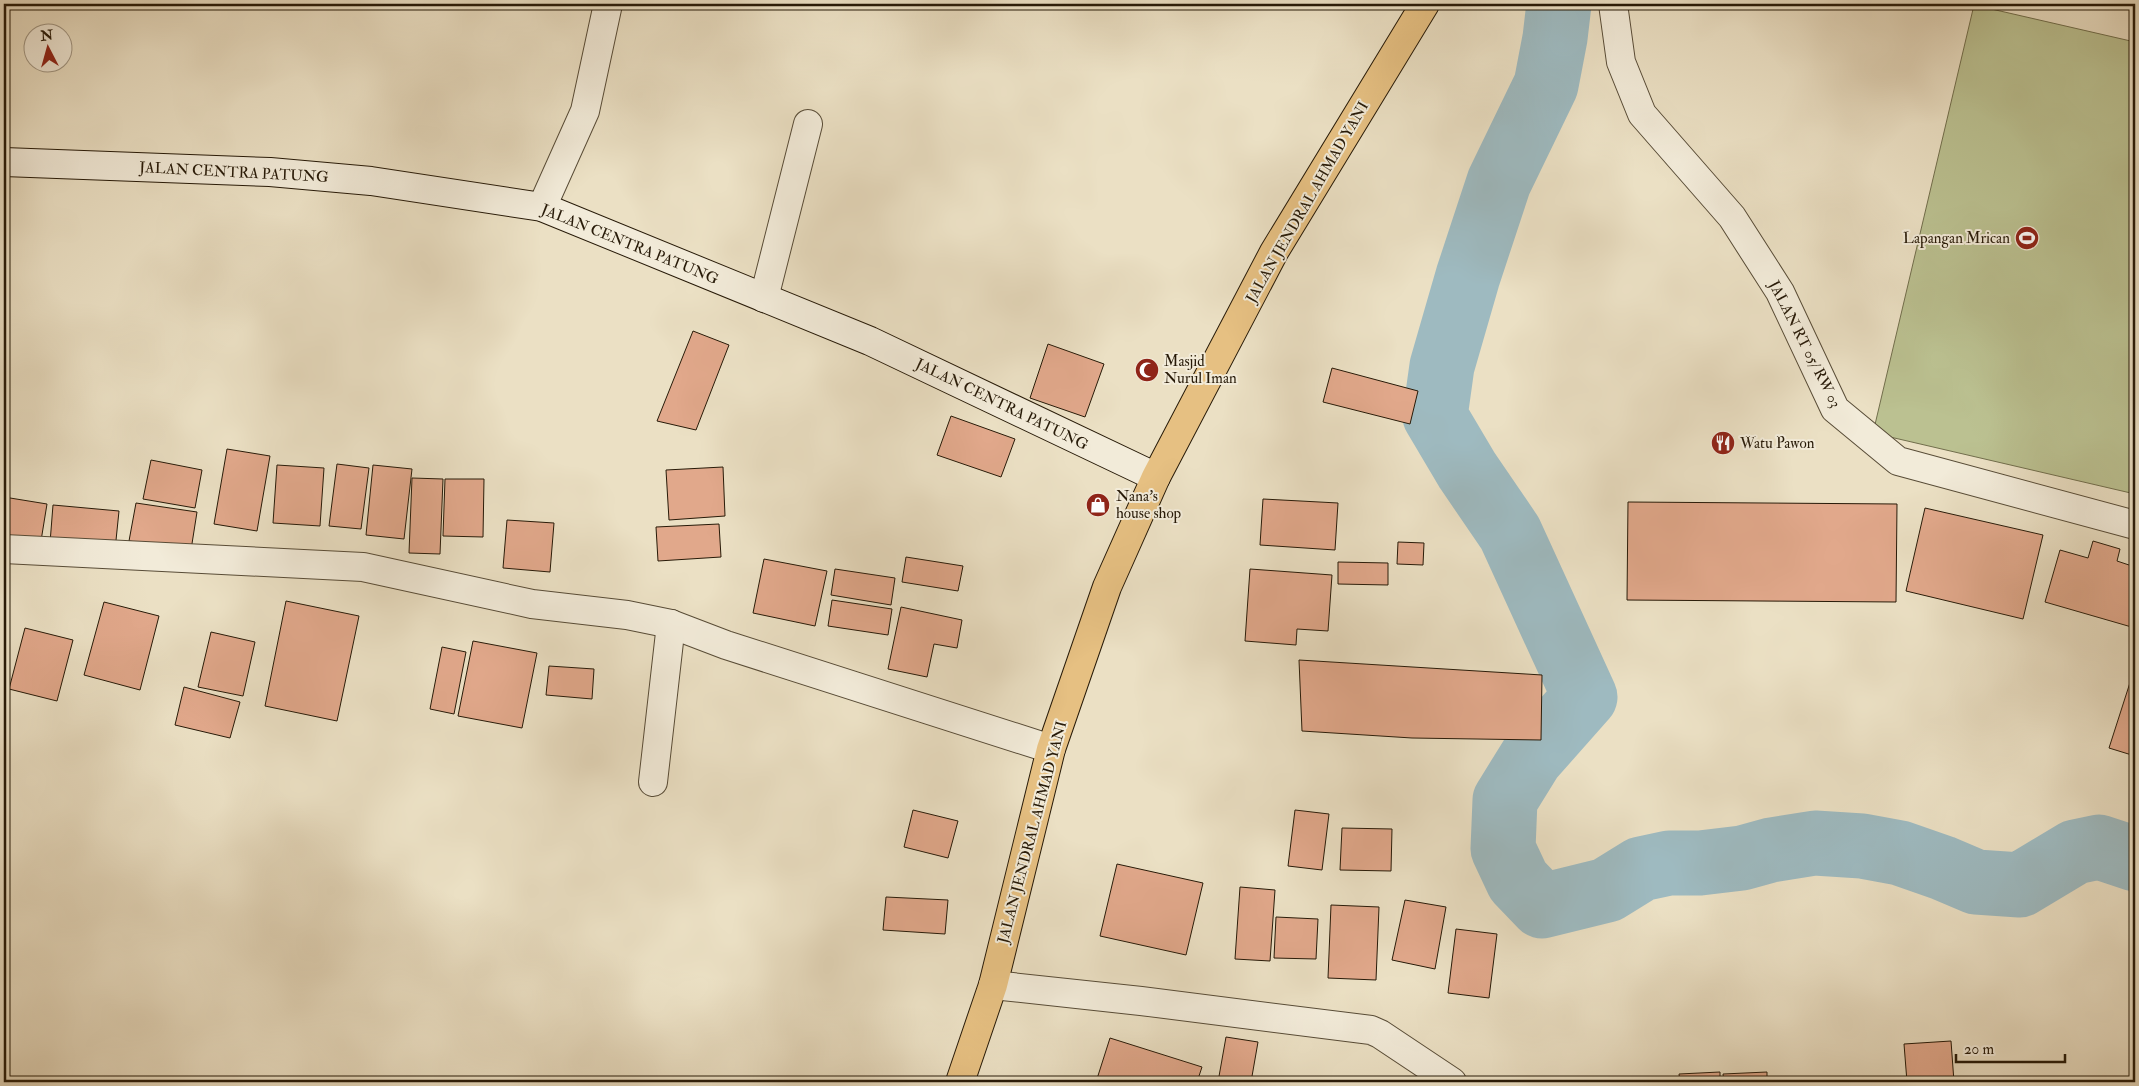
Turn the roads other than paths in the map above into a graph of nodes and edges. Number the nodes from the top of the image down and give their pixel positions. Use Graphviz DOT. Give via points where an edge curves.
graph roads {
  1 [pos="608,4"];
  2 [pos="1425,4"];
  3 [pos="1613,4"];
  4 [pos="808,124"];
  5 [pos="4,162"];
  6 [pos="542,207"];
  7 [pos="764,298"];
  8 [pos="1156,477"];
  9 [pos="2135,525"];
  10 [pos="4,550"];
  11 [pos="670,624"];
  12 [pos="1051,749"];
  13 [pos="653,782"];
  14 [pos="993,985"];
  15 [pos="960,1082"];
  16 [pos="1452,1082"];
  1 -- 6 [label="street" via="584,111"];
  2 -- 8 [label="highway, JALAN JENDRAL AHMAD YANI" via="1274,252"];
  3 -- 9 [label="street, JALAN RT 05/ RW 03" via="1621,62 1642,114 1732,217 1780,292 1835,410 1898,461"];
  4 -- 7 [label="street"];
  5 -- 6 [label="street, JALAN CENTRA PATUNG" via="288,174 372,181"];
  6 -- 7 [label="street, JALAN CENTRA PATUNG"];
  7 -- 8 [label="street, JALAN CENTRA PATUNG" via="870,341"];
  8 -- 12 [label="highway, JALAN JENDRAL AHMAD YANI" via="1107,587"];
  10 -- 11 [label="street" via="363,567 532,604 627,615"];
  11 -- 12 [label="street"];
  11 -- 13 [label="street"];
  12 -- 14 [label="highway, JALAN JENDRAL AHMAD YANI"];
  14 -- 15 [label="highway, JALAN JENDRAL AHMAD YANI"];
  14 -- 16 [label="street" via="1371,1030"];
}
